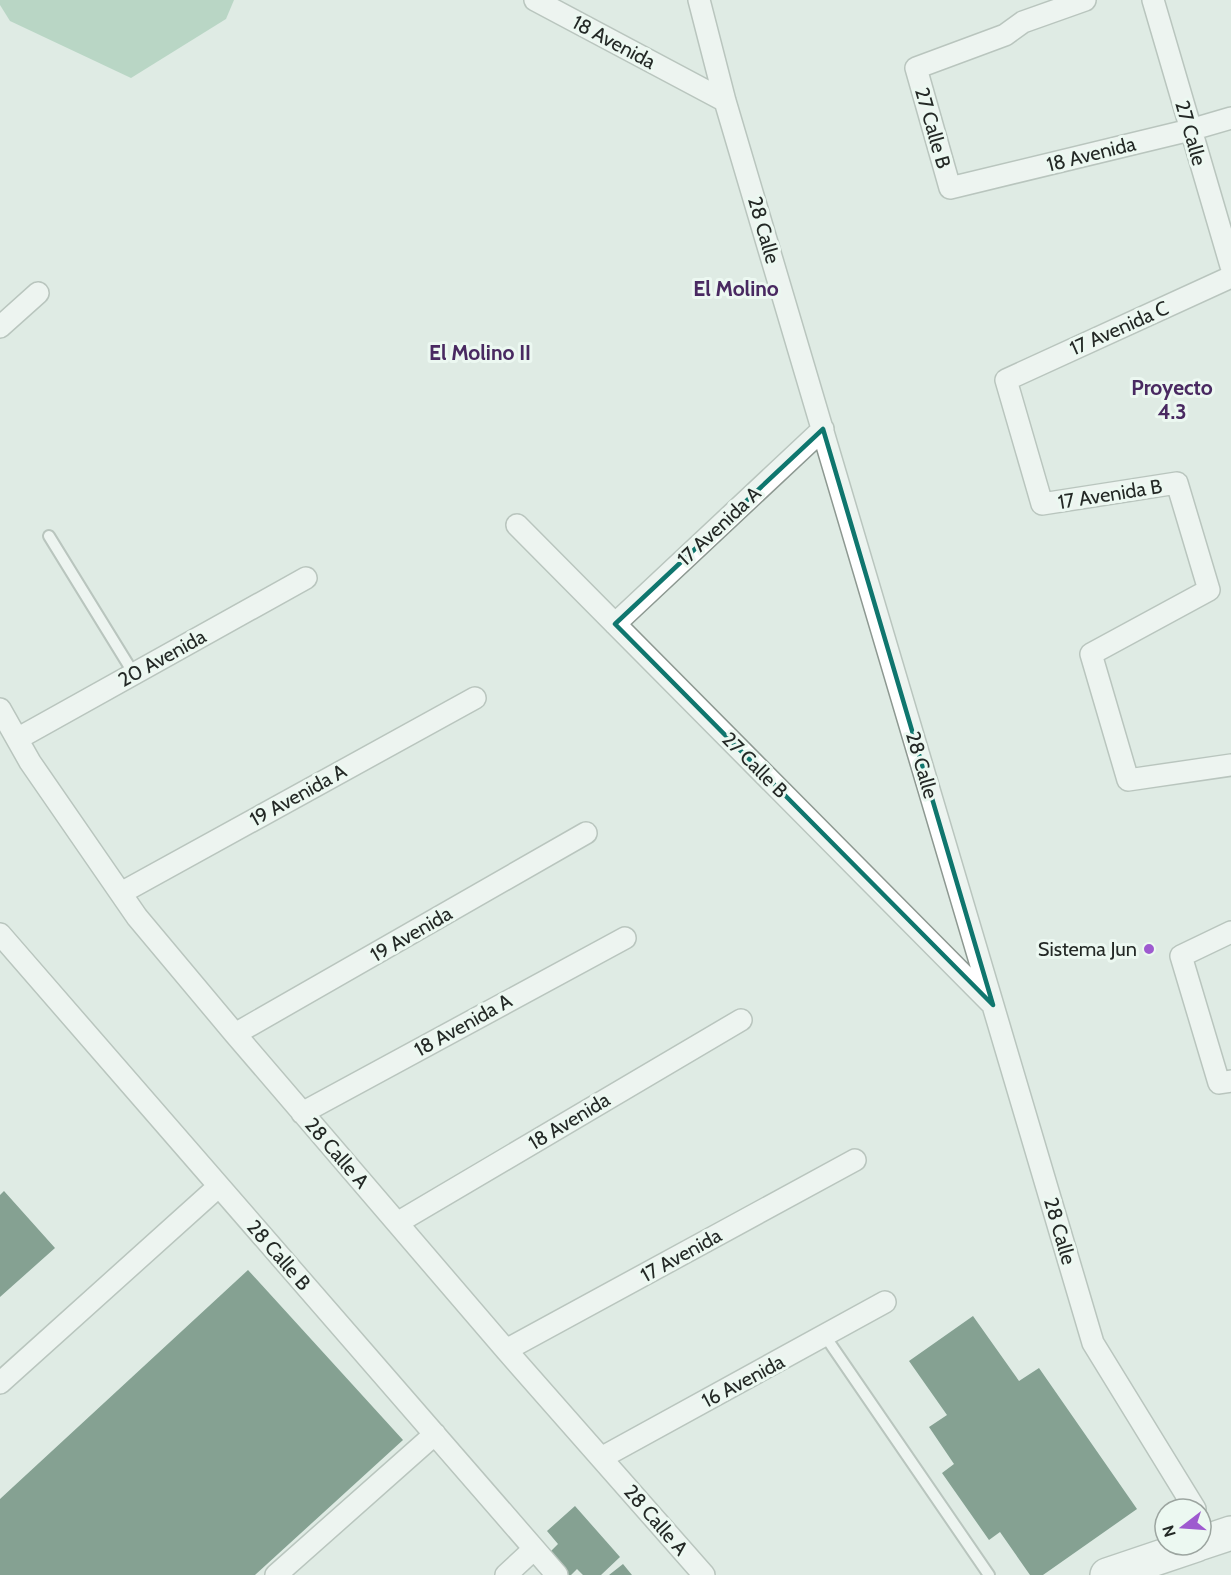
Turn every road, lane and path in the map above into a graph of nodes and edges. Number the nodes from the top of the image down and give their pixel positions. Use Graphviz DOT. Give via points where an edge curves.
graph roads {
  1 [pos="535,0"];
  2 [pos="699,0"];
  3 [pos="1084,0"];
  4 [pos="1153,0"];
  5 [pos="726,100"];
  6 [pos="1231,118"];
  7 [pos="1190,130"];
  8 [pos="950,189"];
  9 [pos="1231,266"];
  10 [pos="1231,277"];
  11 [pos="38,293"];
  12 [pos="0,327"];
  13 [pos="823,429"];
  14 [pos="1042,504"];
  15 [pos="517,525"];
  16 [pos="49,536"];
  17 [pos="306,578"];
  18 [pos="615,624"];
  19 [pos="134,674"];
  20 [pos="475,698"];
  21 [pos="0,709"];
  22 [pos="17,739"];
  23 [pos="1231,765"];
  24 [pos="586,833"];
  25 [pos="121,893"];
  26 [pos="1231,932"];
  27 [pos="0,934"];
  28 [pos="625,938"];
  29 [pos="993,1005"];
  30 [pos="741,1020"];
  31 [pos="235,1034"];
  32 [pos="1225,1082"];
  33 [pos="302,1113"];
  34 [pos="855,1160"];
  35 [pos="219,1186"];
  36 [pos="397,1223"];
  37 [pos="885,1302"];
  38 [pos="825,1336"];
  39 [pos="506,1350"];
  40 [pos="0,1383"];
  41 [pos="435,1434"];
  42 [pos="601,1458"];
  43 [pos="1188,1497"];
  44 [pos="534,1548"];
  45 [pos="1154,1557"];
  46 [pos="276,1575"];
  47 [pos="506,1575"];
  48 [pos="557,1575"];
  49 [pos="704,1575"];
  50 [pos="989,1575"];
  51 [pos="1107,1575"];
  1 -- 5 [label="street, 18 Avenida"];
  2 -- 5 [label="street, 28 Calle"];
  3 -- 8 [label="street, 27 Calle B" via="916,68"];
  4 -- 7 [label="street, 27 Calle"];
  5 -- 13 [label="street, 28 Calle"];
  6 -- 7 [label="street, 18 Avenida"];
  7 -- 8 [label="street, 18 Avenida"];
  7 -- 9 [label="street, 27 Calle"];
  10 -- 14 [label="street, 17 Avenida C" via="1006,380"];
  11 -- 12 [label="street"];
  13 -- 18 [label="street, 17 Avenida A"];
  13 -- 29 [label="street, 28 Calle"];
  14 -- 23 [label="street, 17 Avenida B" via="1177,483 1209,590 1091,654 1128,780"];
  15 -- 18 [label="street, 27 Calle B"];
  16 -- 19 [label="lane"];
  17 -- 19 [label="street, 20 Avenida"];
  18 -- 29 [label="street, 27 Calle B"];
  19 -- 22 [label="street, 20 Avenida"];
  20 -- 25 [label="street, 19 Avenida A"];
  21 -- 22 [label="street, 28 Calle A"];
  22 -- 25 [label="street, 28 Calle A"];
  24 -- 31 [label="street, 19 Avenida"];
  25 -- 31 [label="street, 28 Calle A"];
  26 -- 32 [label="street" via="1181,956"];
  27 -- 35 [label="street, 28 Calle B"];
  28 -- 33 [label="street, 18 Avenida A"];
  29 -- 43 [label="street, 28 Calle" via="1093,1343"];
  30 -- 36 [label="street, 18 Avenida"];
  31 -- 33 [label="street, 28 Calle A"];
  33 -- 36 [label="street, 28 Calle A"];
  34 -- 39 [label="street, 17 Avenida"];
  35 -- 40 [label="street"];
  35 -- 41 [label="street, 28 Calle B"];
  36 -- 39 [label="street, 28 Calle A"];
  37 -- 38 [label="street, 16 Avenida"];
  38 -- 42 [label="street, 16 Avenida"];
  38 -- 50 [label="lane"];
  39 -- 42 [label="street, 28 Calle A"];
  41 -- 44 [label="street, 28 Calle B"];
  41 -- 46 [label="street"];
  42 -- 49 [label="street, 28 Calle A"];
  44 -- 47 [label="street"];
  44 -- 48 [label="street, 28 Calle B"];
  45 -- 51 [label="main road"];
}
